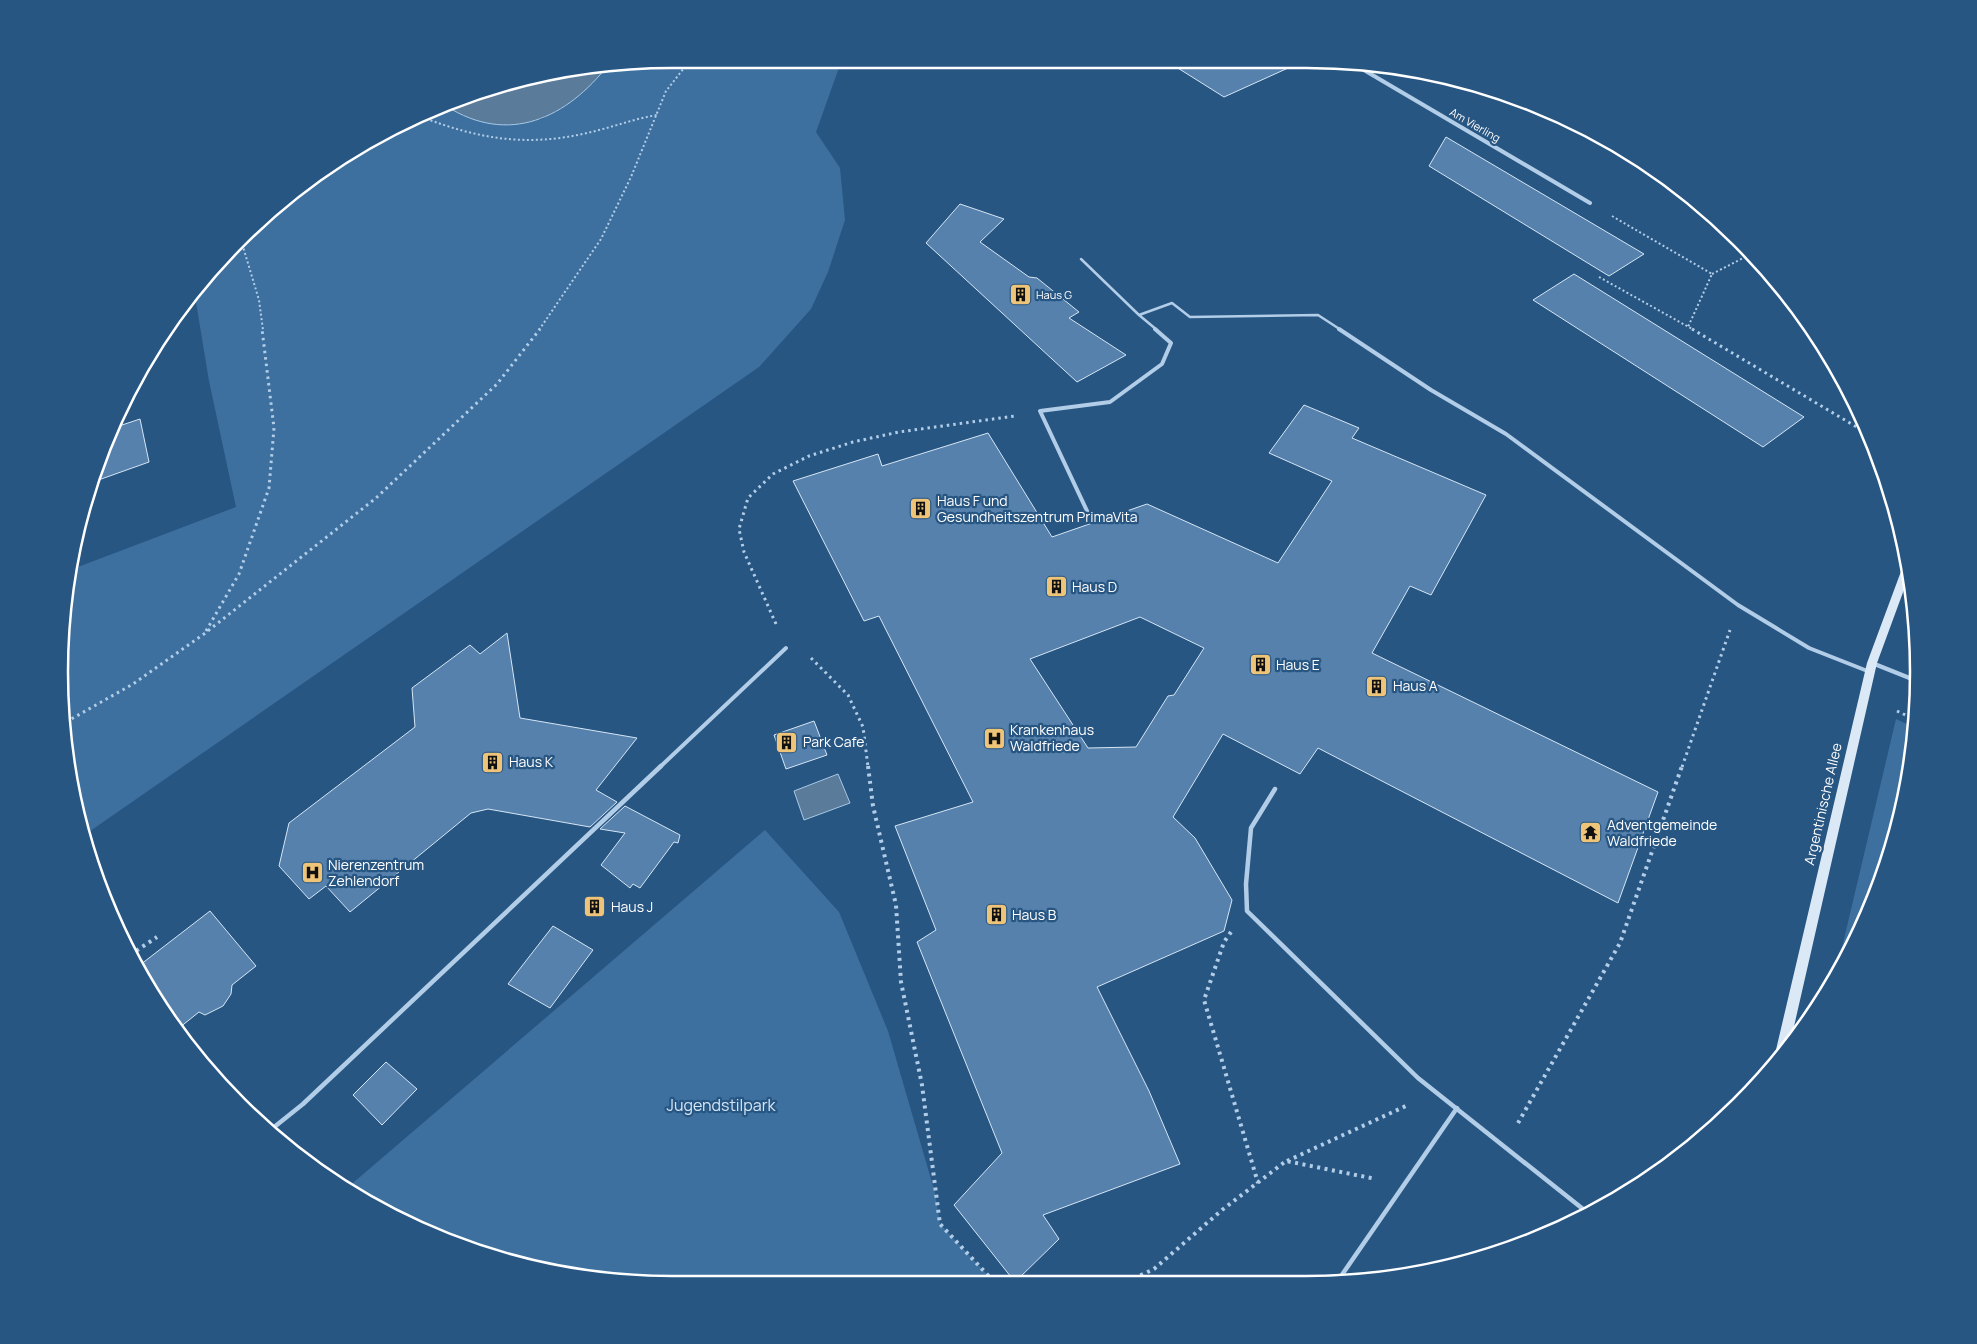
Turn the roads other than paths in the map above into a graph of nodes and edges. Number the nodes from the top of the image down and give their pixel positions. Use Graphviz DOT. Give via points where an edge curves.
graph roads {
  1 [pos="1366,71"];
  2 [pos="1590,203"];
  3 [pos="1081,259"];
  4 [pos="1139,315"];
  5 [pos="1088,513"];
  6 [pos="1902,582"];
  7 [pos="786,648"];
  8 [pos="1871,667"];
  9 [pos="1910,679"];
  10 [pos="1275,790"];
  11 [pos="1784,1041"];
  12 [pos="1457,1108"];
  13 [pos="274,1127"];
  14 [pos="1582,1209"];
  15 [pos="1342,1275"];
  1 -- 2 [label="street, Am Vierling"];
  3 -- 4 [label="lane"];
  4 -- 5 [label="lane" via="1171,343 1162,364 1110,402 1040,411"];
  4 -- 8 [label="lane" via="1172,303 1190,317 1318,316 1431,390 1506,434 1738,605 1809,648"];
  6 -- 8 [label="main road, Argentinische Allee"];
  7 -- 13 [label="lane" via="318,1090"];
  8 -- 9 [label="street"];
  8 -- 11 [label="main road, Argentinische Allee"];
  10 -- 12 [label="lane" via="1251,828 1247,911 1418,1078"];
  12 -- 14 [label="lane"];
  12 -- 15 [label="lane"];
}
